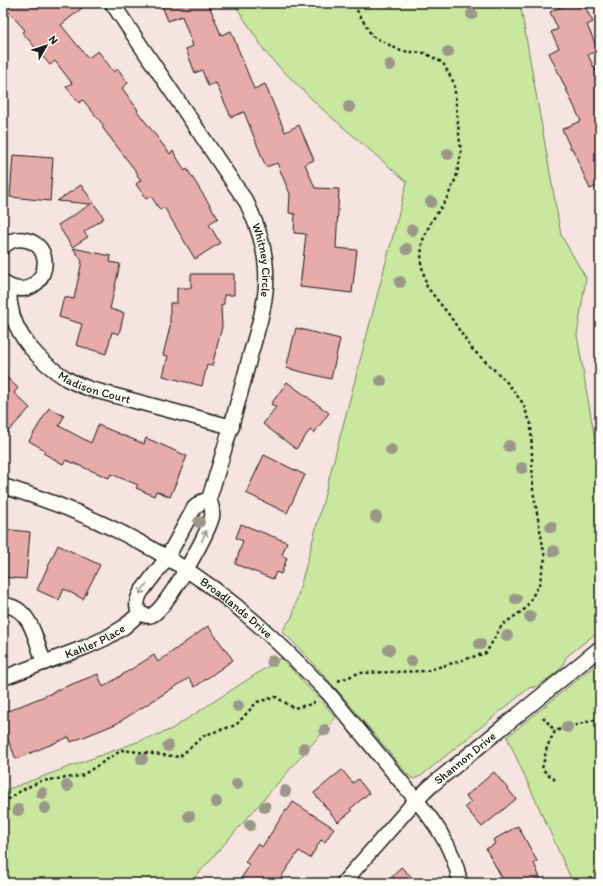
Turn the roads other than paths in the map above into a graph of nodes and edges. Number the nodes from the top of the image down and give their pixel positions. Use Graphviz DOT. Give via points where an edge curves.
graph roads {
  1 [pos="112,3"];
  2 [pos="3,246"];
  3 [pos="7,285"];
  4 [pos="232,427"];
  5 [pos="3,486"];
  6 [pos="209,499"];
  7 [pos="167,558"];
  8 [pos="186,570"];
  9 [pos="3,605"];
  10 [pos="140,613"];
  11 [pos="600,648"];
  12 [pos="44,663"];
  13 [pos="3,678"];
  14 [pos="416,800"];
  15 [pos="343,883"];
  16 [pos="460,883"];
  1 -- 4 [label="street, Whitney Circle" via="247,203 258,227 266,271 265,294"];
  2 -- 3 [label="street, Madison Court" via="12,240 29,241 41,251 45,266 39,281 33,286 18,289"];
  3 -- 4 [label="street, Madison Court" via="17,329 50,367 69,380 90,389"];
  4 -- 6 [label="street, Whitney Circle"];
  5 -- 7 [label="street, Broadlands Drive" via="38,496 82,514"];
  6 -- 7 [label="street" via="194,508"];
  8 -- 6 [label="street, Whitney Circle, one-way" via="212,518 213,508"];
  7 -- 8 [label="street, Broadlands Drive"];
  7 -- 10 [label="street, one-way" via="138,598"];
  8 -- 10 [label="street" via="157,611 146,616"];
  8 -- 14 [label="street, Broadlands Drive" via="254,621 289,653 327,691"];
  9 -- 12 [label="street" via="13,607 28,619"];
  10 -- 12 [label="street, Kahler Place" via="106,638"];
  11 -- 14 [label="street, Shannon Drive"];
  12 -- 13 [label="street, Kahler Place"];
  14 -- 15 [label="street, Shannon Drive"];
  14 -- 16 [label="street, Broadlands Drive" via="440,832 452,855"];
}
